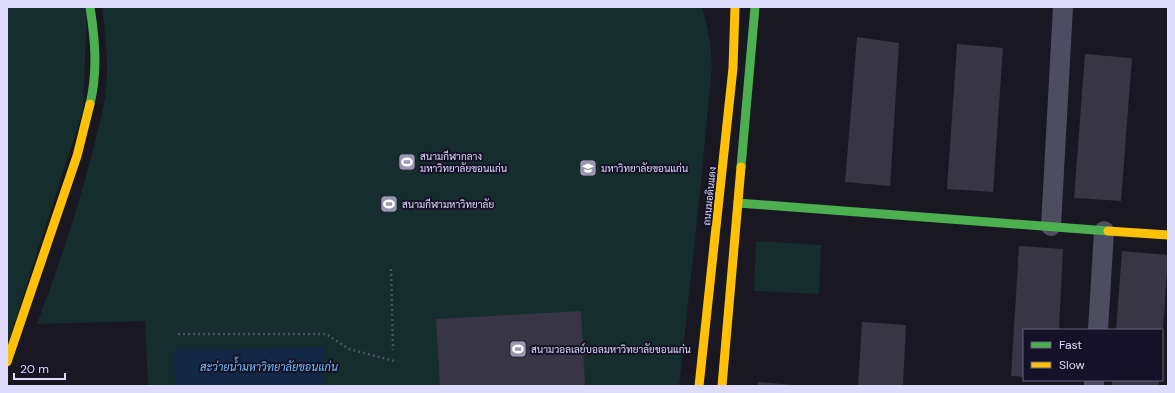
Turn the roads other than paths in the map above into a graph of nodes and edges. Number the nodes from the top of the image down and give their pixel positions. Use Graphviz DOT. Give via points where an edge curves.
graph roads {
  1 [pos="90,7"];
  2 [pos="735,7"];
  3 [pos="755,7"];
  4 [pos="1063,7"];
  5 [pos="738,203"];
  6 [pos="1051,226"];
  7 [pos="1104,232"];
  8 [pos="1168,235"];
  9 [pos="1098,329"];
  10 [pos="7,362"];
  11 [pos="699,386"];
  12 [pos="722,386"];
  1 -- 10 [label="street" via="95,38 92,101 77,156"];
  2 -- 11 [label="street, ถนนมอดินแดง" via="733,68"];
  3 -- 5 [label="street"];
  4 -- 6 [label="street"];
  5 -- 6 [label="street"];
  5 -- 12 [label="street"];
  6 -- 7 [label="street"];
  7 -- 8 [label="street"];
  7 -- 9 [label="street"];
}
